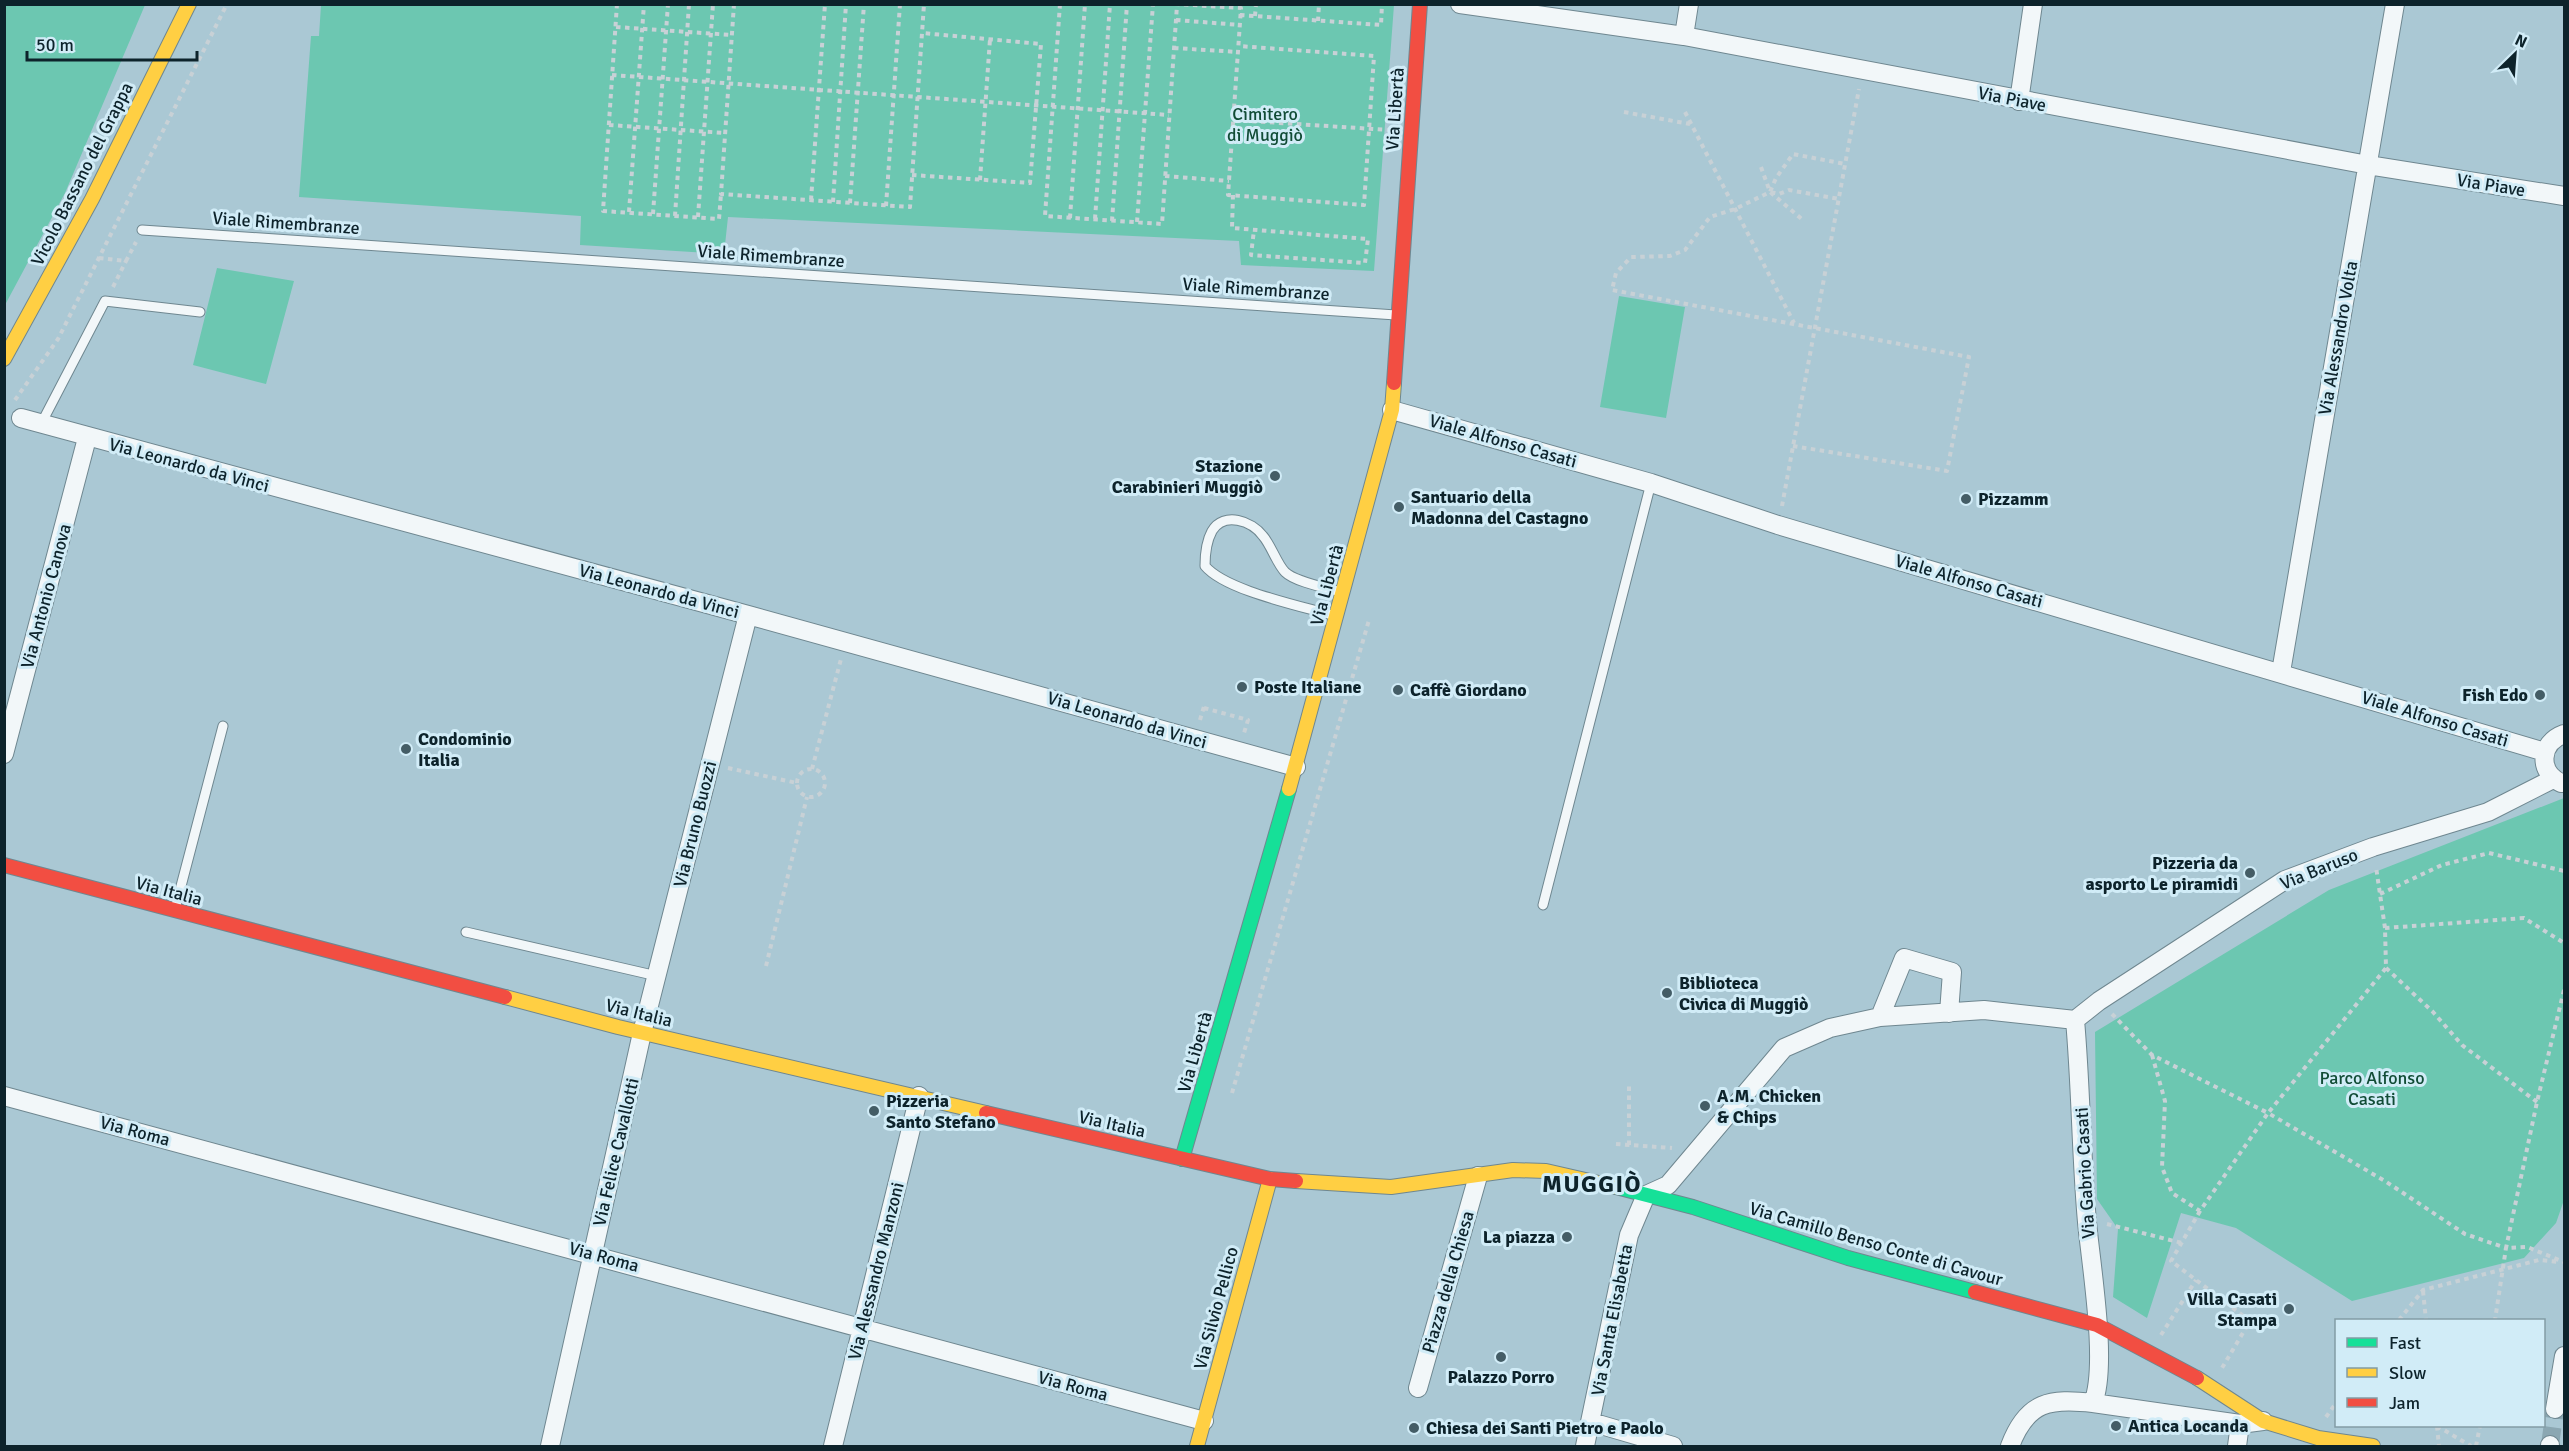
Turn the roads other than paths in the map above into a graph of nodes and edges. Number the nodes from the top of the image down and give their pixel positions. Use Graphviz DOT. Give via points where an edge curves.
graph roads {
  1 [pos="189,4"];
  2 [pos="1420,4"];
  3 [pos="1460,4"];
  4 [pos="1689,4"];
  5 [pos="2033,4"];
  6 [pos="2395,4"];
  7 [pos="1684,36"];
  8 [pos="2019,101"];
  9 [pos="2368,165"];
  10 [pos="2565,196"];
  11 [pos="142,230"];
  12 [pos="200,312"];
  13 [pos="1399,315"];
  14 [pos="4,359"];
  15 [pos="1392,411"];
  16 [pos="16,412"];
  17 [pos="41,424"];
  18 [pos="87,438"];
  19 [pos="1651,483"];
  20 [pos="1344,592"];
  21 [pos="748,615"];
  22 [pos="1337,617"];
  23 [pos="2280,672"];
  24 [pos="224,726"];
  25 [pos="2565,734"];
  26 [pos="2545,752"];
  27 [pos="4,754"];
  28 [pos="1296,767"];
  29 [pos="2559,782"];
  30 [pos="4,865"];
  31 [pos="1543,905"];
  32 [pos="174,912"];
  33 [pos="466,932"];
  34 [pos="657,976"];
  35 [pos="1949,1012"];
  36 [pos="1880,1017"];
  37 [pos="2075,1020"];
  38 [pos="642,1033"];
  39 [pos="4,1096"];
  40 [pos="919,1096"];
  41 [pos="1182,1159"];
  42 [pos="1478,1176"];
  43 [pos="1270,1179"];
  44 [pos="1646,1195"];
  45 [pos="593,1254"];
  46 [pos="2097,1325"];
  47 [pos="862,1328"];
  48 [pos="2565,1356"];
  49 [pos="1418,1388"];
  50 [pos="2093,1403"];
  51 [pos="2555,1408"];
  52 [pos="2264,1421"];
  53 [pos="1204,1422"];
  54 [pos="1591,1422"];
  55 [pos="2240,1424"];
  56 [pos="550,1446"];
  57 [pos="833,1446"];
  58 [pos="1197,1446"];
  59 [pos="1585,1446"];
  60 [pos="1673,1446"];
  61 [pos="2010,1446"];
  62 [pos="2237,1446"];
  63 [pos="2373,1446"];
  1 -- 14 [label="street, Vicolo Bassano del Grappa" via="92,199"];
  2 -- 13 [label="street, Via Libertà"];
  3 -- 7 [label="street, Via Piave"];
  4 -- 7 [label="street"];
  5 -- 8 [label="street"];
  6 -- 9 [label="street, Via Alessandro Volta"];
  7 -- 8 [label="street, Via Piave"];
  8 -- 9 [label="street, Via Piave"];
  9 -- 10 [label="street, Via Piave"];
  9 -- 23 [label="street, Via Alessandro Volta"];
  11 -- 13 [label="lane, Viale Rimembranze"];
  12 -- 17 [label="lane" via="105,301"];
  13 -- 15 [label="street, Via Libertà"];
  15 -- 19 [label="street, Viale Alfonso Casati"];
  15 -- 20 [label="street, Via Libertà"];
  16 -- 17 [label="street, Via Leonardo da Vinci"];
  17 -- 18 [label="street, Via Leonardo da Vinci"];
  18 -- 21 [label="street, Via Leonardo da Vinci"];
  18 -- 27 [label="street, Via Antonio Canova"];
  19 -- 23 [label="street, Viale Alfonso Casati" via="1778,525"];
  19 -- 31 [label="lane"];
  20 -- 22 [label="street, Via Libertà"];
  20 -- 22 [label="lane" via="1285,572 1262,534 1243,520 1226,520 1213,529 1205,566 1213,576"];
  21 -- 28 [label="street, Via Leonardo da Vinci"];
  21 -- 34 [label="street, Via Bruno Buozzi"];
  22 -- 28 [label="street, Via Libertà"];
  23 -- 26 [label="street, Viale Alfonso Casati"];
  24 -- 32 [label="lane"];
  25 -- 26 [label="street" via="2550,742"];
  26 -- 29 [label="street" via="2544,765"];
  28 -- 41 [label="street, Via Libertà"];
  29 -- 37 [label="street, Via Baruso" via="2488,812 2373,847 2285,880"];
  30 -- 32 [label="street, Via Italia"];
  32 -- 38 [label="street, Via Italia"];
  33 -- 34 [label="lane"];
  34 -- 38 [label="street, Via Bruno Buozzi"];
  35 -- 36 [label="street"];
  35 -- 36 [label="street" via="1952,972 1904,958"];
  35 -- 37 [label="street" via="1984,1010"];
  36 -- 44 [label="street" via="1830,1028 1784,1048 1668,1185"];
  37 -- 46 [label="street, Via Gabrio Casati"];
  38 -- 40 [label="street, Via Italia"];
  38 -- 45 [label="street, Via Felice Cavallotti"];
  39 -- 45 [label="street, Via Roma"];
  40 -- 41 [label="street, Via Italia"];
  40 -- 47 [label="street, Via Alessandro Manzoni"];
  41 -- 43 [label="street, Via Italia"];
  42 -- 43 [label="street, Via Italia" via="1391,1187"];
  42 -- 44 [label="street, Via Camillo Benso Conte di Cavour" via="1513,1170 1546,1171"];
  42 -- 49 [label="street, Piazza della Chiesa"];
  43 -- 53 [label="street, Via Silvio Pellico"];
  44 -- 46 [label="street, Via Camillo Benso Conte di Cavour" via="1848,1258"];
  44 -- 54 [label="street, Via Santa Elisabetta" via="1629,1234"];
  45 -- 47 [label="street, Via Roma"];
  45 -- 56 [label="street, Via Felice Cavallotti"];
  46 -- 50 [label="street, Via Gabrio Casati" via="2100,1387"];
  46 -- 52 [label="street, Via Camillo Benso Conte di Cavour" via="2212,1386"];
  47 -- 53 [label="street, Via Roma"];
  47 -- 57 [label="street, Via Alessandro Manzoni"];
  48 -- 51 [label="street"];
  50 -- 55 [label="street"];
  50 -- 61 [label="street" via="2054,1400 2020,1425"];
  52 -- 55 [label="street"];
  52 -- 63 [label="street, Via Camillo Benso Conte di Cavour" via="2318,1438"];
  53 -- 58 [label="street, Via Silvio Pellico"];
  54 -- 59 [label="street, Via Santa Elisabetta"];
  54 -- 60 [label="street"];
  55 -- 62 [label="street"];
}
